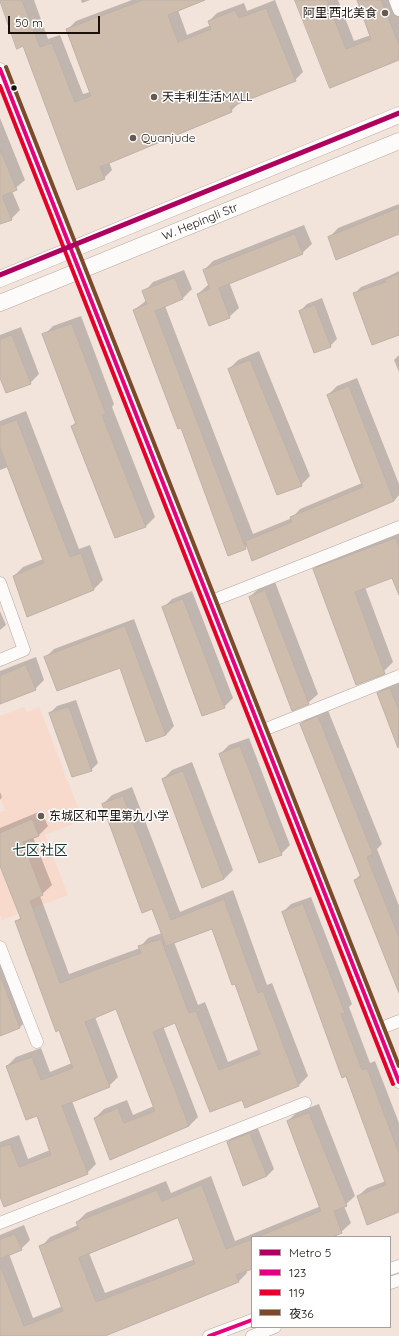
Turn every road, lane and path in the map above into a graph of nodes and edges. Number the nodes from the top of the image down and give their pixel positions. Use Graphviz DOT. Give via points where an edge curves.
graph roads {
  1 [pos="395,0"];
  2 [pos="399,10"];
  3 [pos="0,69"];
  4 [pos="399,115"];
  5 [pos="399,141"];
  6 [pos="71,252"];
  7 [pos="79,272"];
  8 [pos="0,280"];
  9 [pos="0,303"];
  10 [pos="399,527"];
  11 [pos="0,584"];
  12 [pos="209,602"];
  13 [pos="0,660"];
  14 [pos="399,676"];
  15 [pos="260,732"];
  16 [pos="0,947"];
  17 [pos="399,1021"];
  18 [pos="379,1029"];
  19 [pos="37,1042"];
  20 [pos="399,1082"];
  21 [pos="306,1103"];
  22 [pos="0,1223"];
  23 [pos="251,1320"];
  24 [pos="272,1328"];
  25 [pos="209,1336"];
  26 [pos="252,1336"];
  1 -- 2 [label="street"];
  3 -- 6 [label="street"];
  4 -- 6 [label="main road, W. Hepingli Str"];
  5 -- 7 [label="main road, W. Hepingli Str"];
  6 -- 7 [label="street"];
  6 -- 8 [label="main road, W. Hepingli Str"];
  7 -- 9 [label="main road, W. Hepingli Str"];
  7 -- 12 [label="street"];
  10 -- 12 [label="street"];
  11 -- 13 [label="street" via="24,650"];
  12 -- 15 [label="street"];
  14 -- 15 [label="street"];
  15 -- 18 [label="street"];
  16 -- 19 [label="street"];
  17 -- 18 [label="street"];
  18 -- 20 [label="street"];
  21 -- 22 [label="street"];
  23 -- 25 [label="street"];
  24 -- 26 [label="street"];
}
